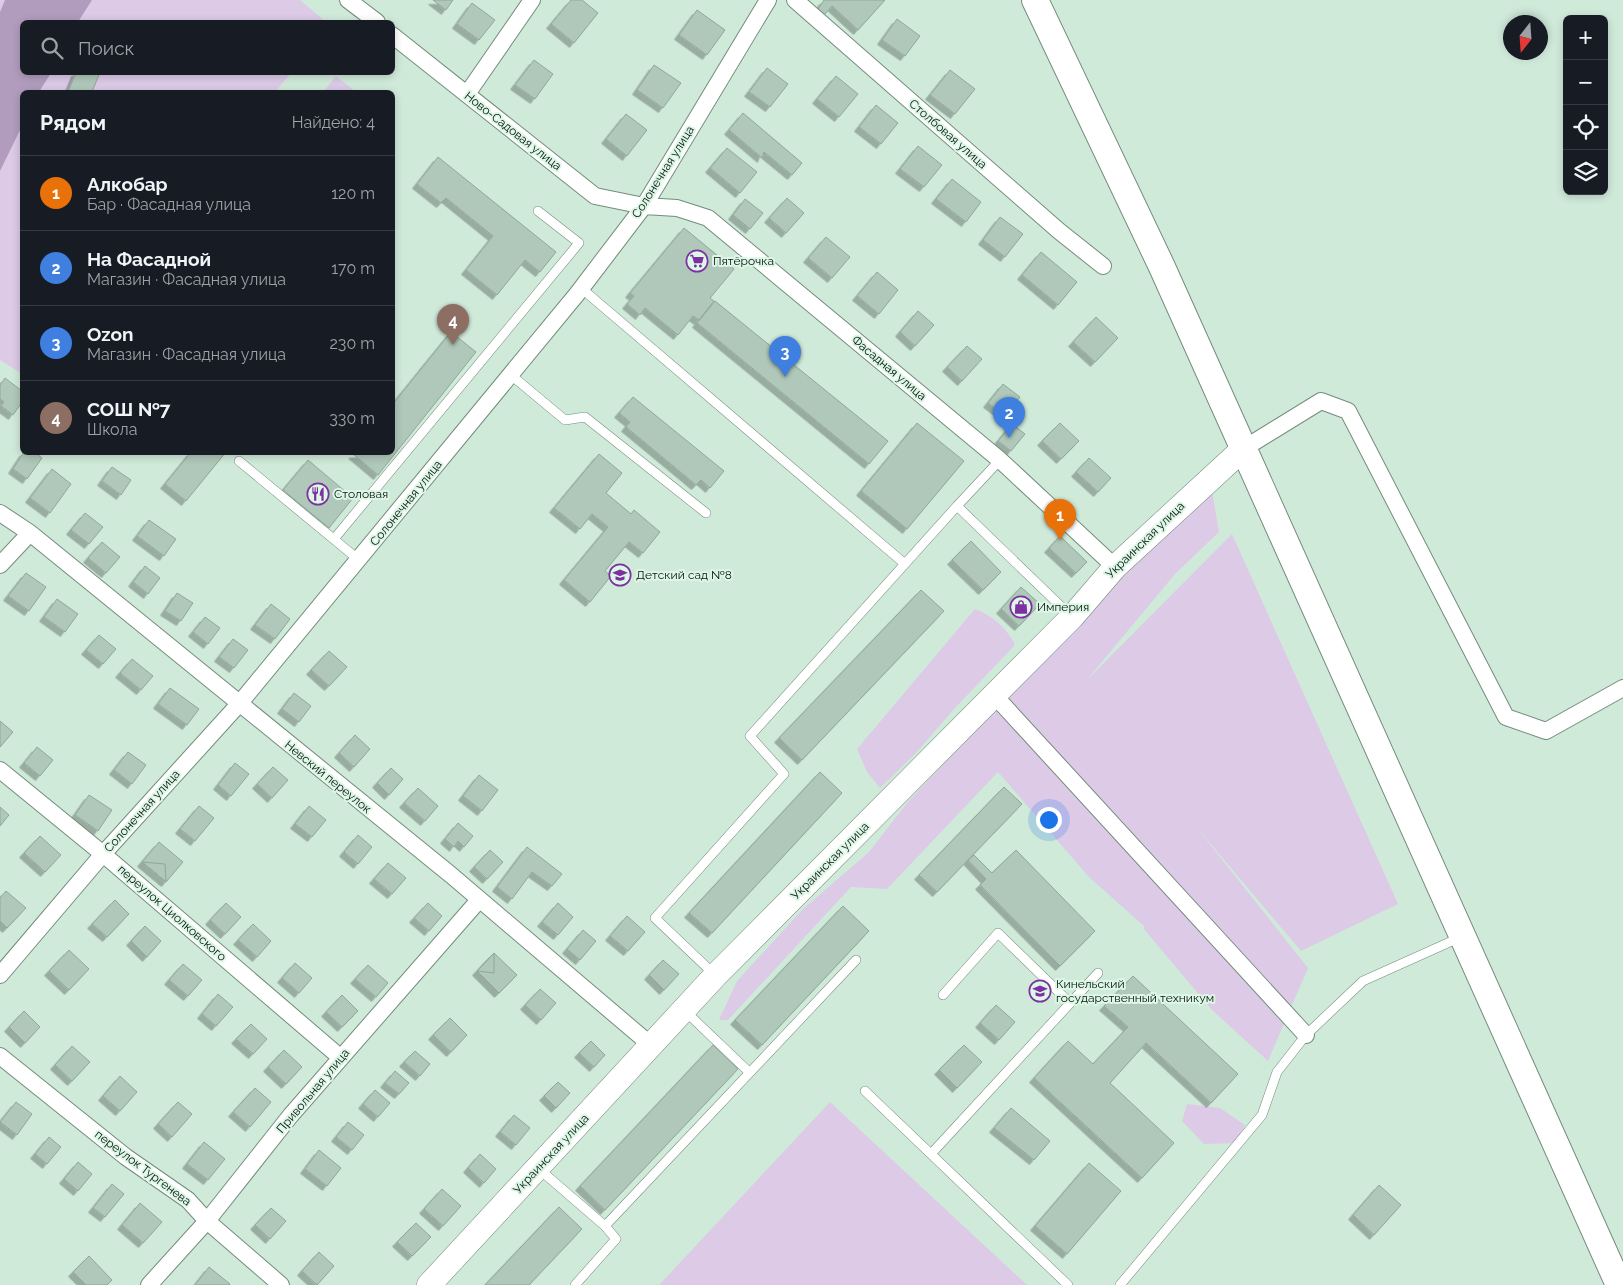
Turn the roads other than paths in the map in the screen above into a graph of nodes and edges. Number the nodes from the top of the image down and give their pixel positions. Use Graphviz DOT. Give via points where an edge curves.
graph roads {
  1 [pos="348,0"];
  2 [pos="532,0"];
  3 [pos="768,0"];
  4 [pos="795,0"];
  5 [pos="1035,0"];
  6 [pos="374,20"];
  7 [pos="395,37"];
  8 [pos="467,94"];
  9 [pos="644,206"];
  10 [pos="538,211"];
  11 [pos="1103,266"];
  12 [pos="581,288"];
  13 [pos="511,375"];
  14 [pos="1243,449"];
  15 [pos="239,460"];
  16 [pos="1000,460"];
  17 [pos="957,506"];
  18 [pos="0,513"];
  19 [pos="706,513"];
  20 [pos="30,533"];
  21 [pos="334,539"];
  22 [pos="359,560"];
  23 [pos="905,564"];
  24 [pos="0,565"];
  25 [pos="1115,567"];
  26 [pos="1072,617"];
  27 [pos="1623,688"];
  28 [pos="994,695"];
  29 [pos="239,704"];
  30 [pos="0,770"];
  31 [pos="103,854"];
  32 [pos="479,900"];
  33 [pos="1464,936"];
  34 [pos="856,960"];
  35 [pos="1098,973"];
  36 [pos="0,975"];
  37 [pos="715,976"];
  38 [pos="943,995"];
  39 [pos="1070,1003"];
  40 [pos="684,1010"];
  41 [pos="1306,1035"];
  42 [pos="652,1046"];
  43 [pos="0,1056"];
  44 [pos="341,1058"];
  45 [pos="750,1072"];
  46 [pos="865,1091"];
  47 [pos="931,1154"];
  48 [pos="537,1168"];
  49 [pos="207,1221"];
  50 [pos="605,1226"];
  51 [pos="149,1285"];
  52 [pos="281,1285"];
  53 [pos="429,1285"];
  54 [pos="574,1285"];
  55 [pos="1068,1285"];
  56 [pos="1120,1285"];
  57 [pos="1619,1285"];
  1 -- 6 [label="street"];
  2 -- 8 [label="street"];
  3 -- 9 [label="street, Солонечная улица"];
  4 -- 11 [label="street, Столбовая улица"];
  5 -- 14 [label="main road" via="1162,267"];
  7 -- 8 [label="street, Ново-Садовая улица"];
  8 -- 9 [label="street, Ново-Садовая улица" via="595,196"];
  9 -- 12 [label="street, Солонечная улица"];
  9 -- 16 [label="street, Фасадная улица" via="677,208 708,218"];
  10 -- 21 [label="lane" via="579,243"];
  12 -- 13 [label="street, Солонечная улица"];
  12 -- 23 [label="lane"];
  13 -- 19 [label="lane" via="565,420 585,417"];
  13 -- 22 [label="street, Солонечная улица"];
  14 -- 25 [label="main road, Украинская улица"];
  14 -- 27 [label="street" via="1321,401 1348,411 1506,717 1546,731"];
  14 -- 33 [label="main road"];
  15 -- 21 [label="lane"];
  16 -- 17 [label="lane"];
  16 -- 25 [label="street, Фасадная улица"];
  17 -- 23 [label="lane"];
  17 -- 26 [label="lane"];
  18 -- 20 [label="street, Невский переулок"];
  20 -- 24 [label="street"];
  20 -- 29 [label="street, Невский переулок"];
  21 -- 22 [label="lane"];
  22 -- 29 [label="street, Солонечная улица"];
  23 -- 37 [label="lane" via="750,736 784,774 656,918"];
  25 -- 26 [label="main road, Украинская улица"];
  26 -- 28 [label="main road, Украинская улица"];
  28 -- 37 [label="main road, Украинская улица"];
  28 -- 41 [label="street"];
  29 -- 31 [label="street, Солонечная улица"];
  29 -- 32 [label="street, Невский переулок"];
  30 -- 31 [label="street, переулок Циолковского"];
  31 -- 36 [label="street, Солонечная улица"];
  31 -- 44 [label="street, переулок Циолковского"];
  32 -- 42 [label="street, Невский переулок"];
  32 -- 44 [label="street, Привольная улица"];
  33 -- 41 [label="lane" via="1363,981"];
  33 -- 57 [label="main road"];
  34 -- 45 [label="lane"];
  35 -- 39 [label="lane"];
  37 -- 40 [label="main road, Украинская улица"];
  38 -- 39 [label="lane" via="998,933"];
  39 -- 47 [label="lane"];
  40 -- 42 [label="main road, Украинская улица"];
  40 -- 45 [label="lane"];
  41 -- 56 [label="lane" via="1277,1072 1262,1114"];
  42 -- 48 [label="main road, Украинская улица"];
  43 -- 49 [label="street, переулок Тургенева" via="126,1157 188,1200"];
  44 -- 49 [label="street, Привольная улица"];
  45 -- 50 [label="lane"];
  46 -- 47 [label="lane"];
  47 -- 55 [label="lane"];
  48 -- 50 [label="lane"];
  48 -- 53 [label="main road, Украинская улица"];
  49 -- 51 [label="street, Привольная улица"];
  49 -- 52 [label="street, переулок Тургенева"];
  50 -- 54 [label="lane" via="616,1239"];
}
